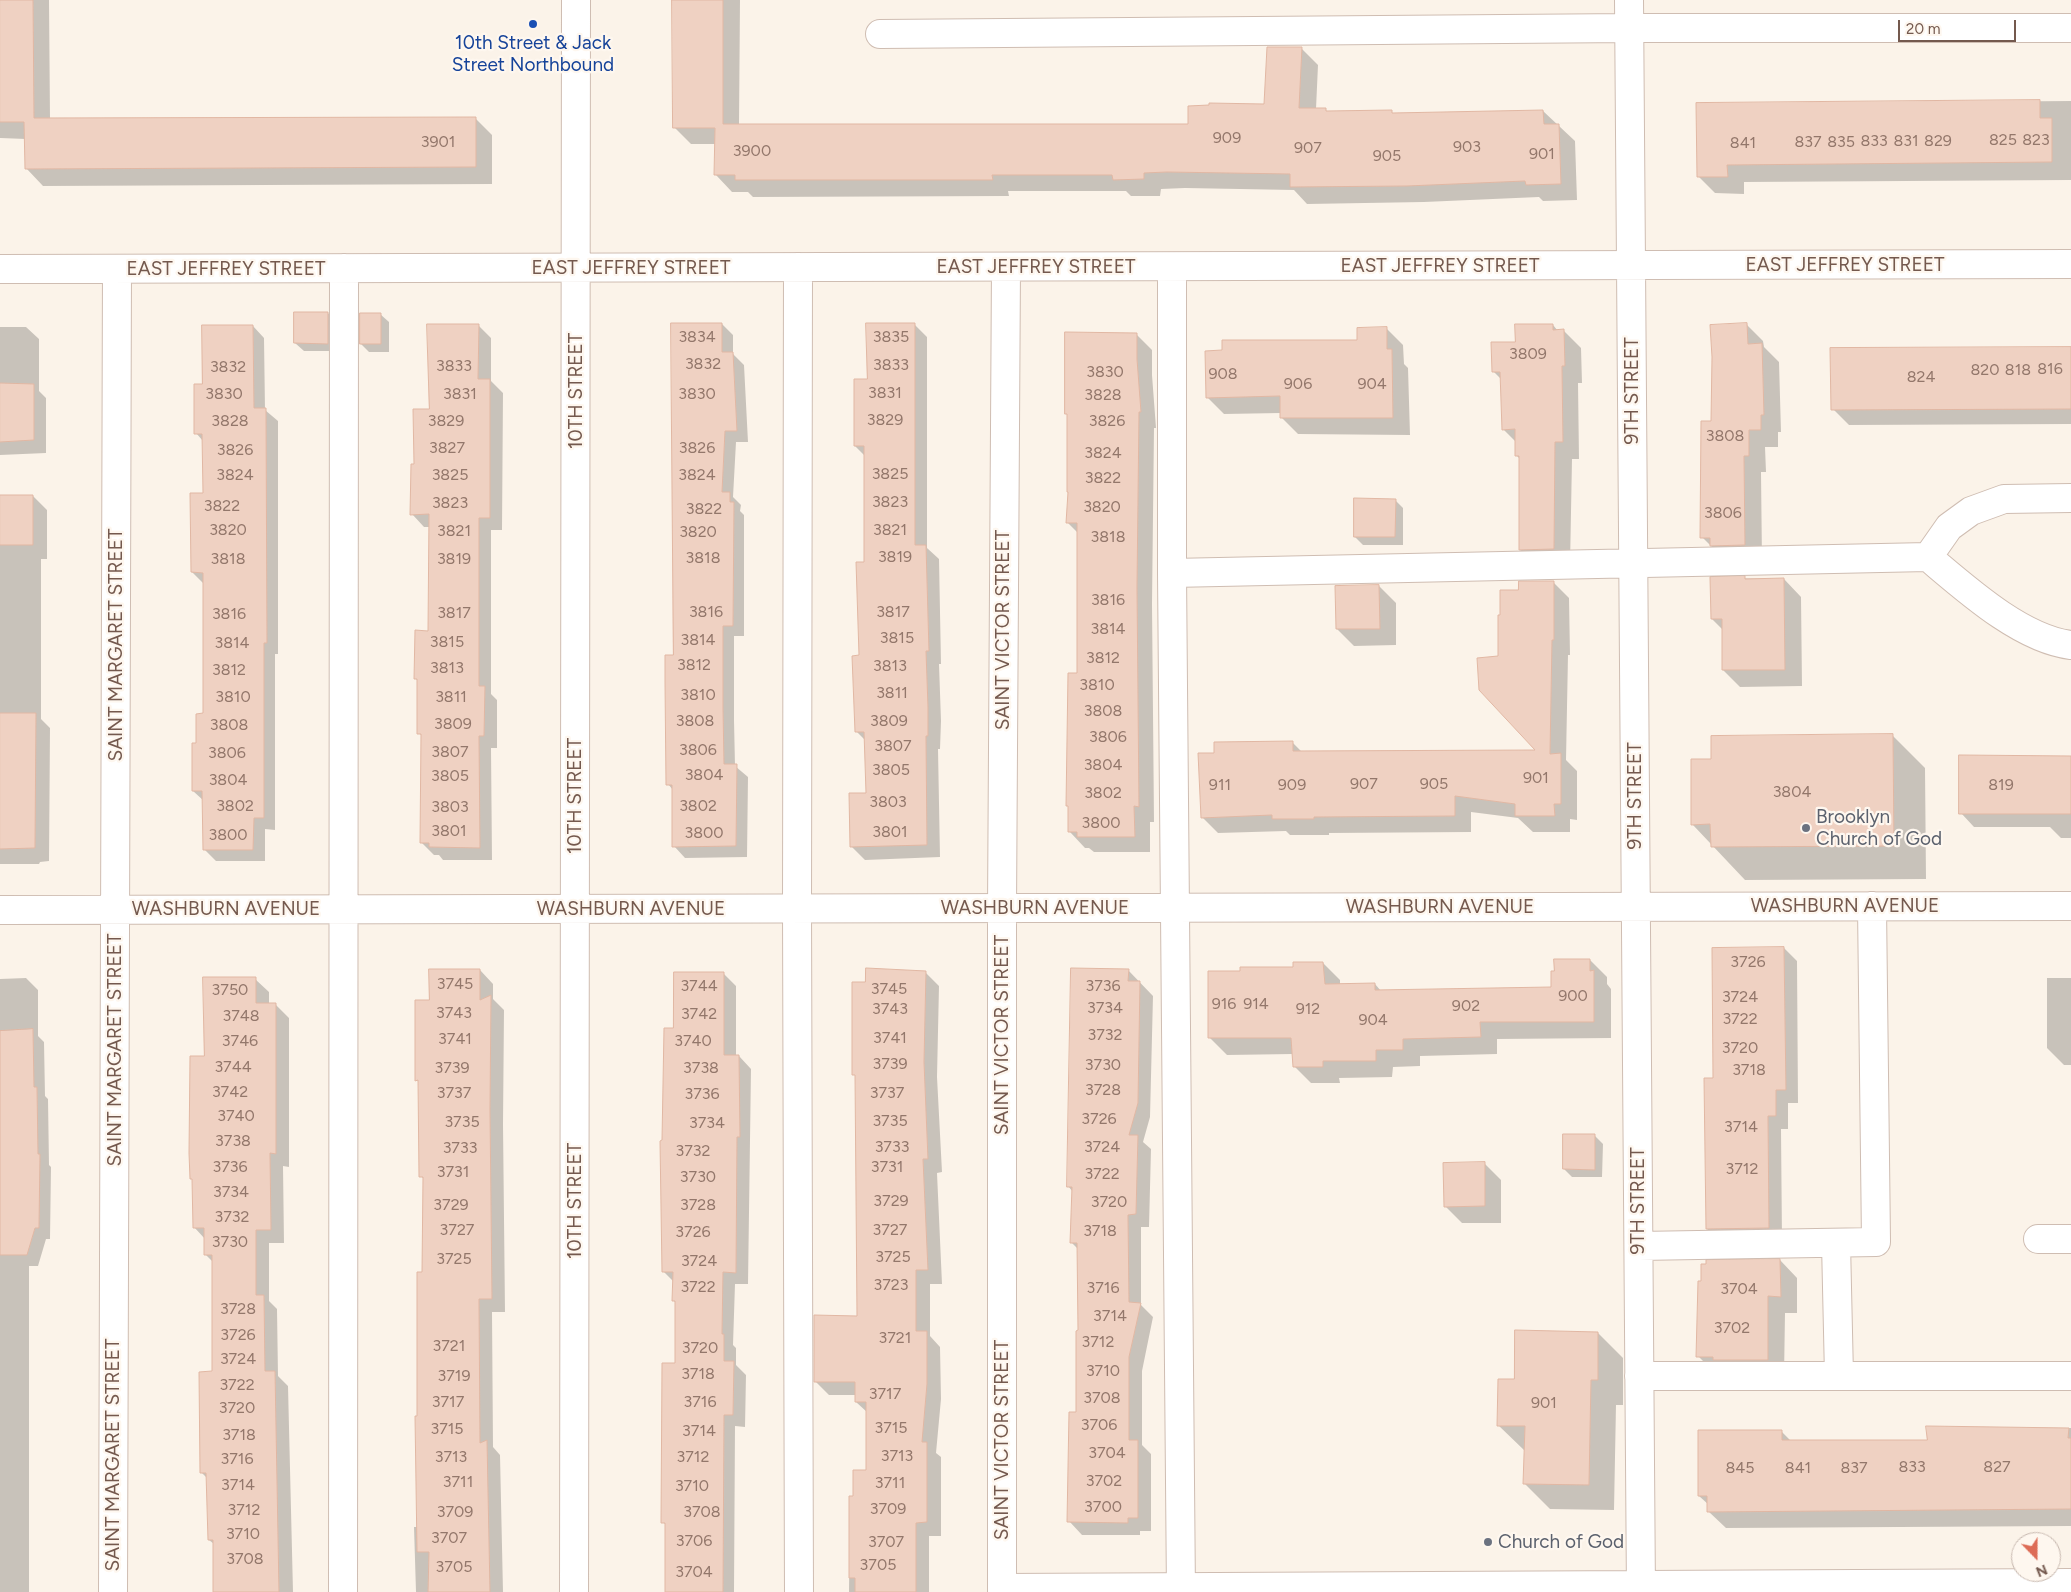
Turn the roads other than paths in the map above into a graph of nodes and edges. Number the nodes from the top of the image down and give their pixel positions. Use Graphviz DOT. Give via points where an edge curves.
graph roads {
  1 [pos="576,0"];
  2 [pos="1629,0"];
  3 [pos="1629,28"];
  4 [pos="2071,28"];
  5 [pos="880,34"];
  6 [pos="2071,264"];
  7 [pos="1631,266"];
  8 [pos="798,267"];
  9 [pos="1006,267"];
  10 [pos="1172,267"];
  11 [pos="344,268"];
  12 [pos="576,268"];
  13 [pos="0,269"];
  14 [pos="116,269"];
  15 [pos="2071,498"];
  16 [pos="1928,557"];
  17 [pos="1633,563"];
  18 [pos="1172,573"];
  19 [pos="2071,645"];
  20 [pos="1872,906"];
  21 [pos="2071,906"];
  22 [pos="1176,907"];
  23 [pos="1636,907"];
  24 [pos="796,908"];
  25 [pos="1002,908"];
  26 [pos="343,909"];
  27 [pos="575,909"];
  28 [pos="0,910"];
  29 [pos="115,910"];
  30 [pos="2038,1239"];
  31 [pos="2071,1239"];
  32 [pos="1836,1243"];
  33 [pos="1638,1246"];
  34 [pos="1639,1376"];
  35 [pos="1839,1376"];
  36 [pos="2071,1376"];
  37 [pos="2071,1582"];
  38 [pos="1641,1588"];
  39 [pos="1839,1588"];
  40 [pos="1181,1589"];
  41 [pos="1002,1590"];
  42 [pos="113,1592"];
  43 [pos="343,1592"];
  44 [pos="574,1592"];
  45 [pos="799,1592"];
  1 -- 12 [label="street, 10TH STREET"];
  2 -- 3 [label="street, 9TH STREET"];
  3 -- 4 [label="street"];
  3 -- 5 [label="street"];
  3 -- 7 [label="street, 9TH STREET"];
  6 -- 7 [label="street, EAST JEFFREY STREET"];
  7 -- 10 [label="street, EAST JEFFREY STREET"];
  7 -- 17 [label="street, 9TH STREET"];
  8 -- 9 [label="street, EAST JEFFREY STREET"];
  8 -- 12 [label="street, EAST JEFFREY STREET"];
  8 -- 24 [label="street"];
  9 -- 10 [label="street, EAST JEFFREY STREET"];
  9 -- 25 [label="street, SAINT VICTOR STREET"];
  10 -- 18 [label="street"];
  11 -- 12 [label="street, EAST JEFFREY STREET"];
  11 -- 14 [label="street, EAST JEFFREY STREET"];
  11 -- 26 [label="street"];
  12 -- 27 [label="street, 10TH STREET"];
  13 -- 14 [label="street, EAST JEFFREY STREET"];
  14 -- 29 [label="street, SAINT MARGARET STREET"];
  15 -- 16 [label="street" via="2004,499 1971,511 1949,526"];
  16 -- 17 [label="street"];
  16 -- 19 [label="street" via="2023,629 2060,644"];
  17 -- 18 [label="street"];
  17 -- 23 [label="street, 9TH STREET"];
  18 -- 22 [label="street"];
  20 -- 21 [label="street, WASHBURN AVENUE"];
  20 -- 23 [label="street, WASHBURN AVENUE"];
  20 -- 32 [label="street" via="1876,1242"];
  22 -- 23 [label="street, WASHBURN AVENUE"];
  22 -- 25 [label="street, WASHBURN AVENUE"];
  22 -- 40 [label="street"];
  23 -- 33 [label="street, 9TH STREET"];
  24 -- 25 [label="street, WASHBURN AVENUE"];
  24 -- 27 [label="street, WASHBURN AVENUE"];
  24 -- 45 [label="street"];
  25 -- 41 [label="street, SAINT VICTOR STREET"];
  26 -- 27 [label="street, WASHBURN AVENUE"];
  26 -- 29 [label="street, WASHBURN AVENUE"];
  26 -- 43 [label="street"];
  27 -- 44 [label="street, 10TH STREET"];
  28 -- 29 [label="street, WASHBURN AVENUE"];
  29 -- 42 [label="street, SAINT MARGARET STREET"];
  30 -- 31 [label="street"];
  32 -- 33 [label="street"];
  32 -- 35 [label="street"];
  33 -- 34 [label="street, 9TH STREET"];
  34 -- 35 [label="street"];
  34 -- 38 [label="street, 9TH STREET"];
  35 -- 36 [label="street"];
  37 -- 39 [label="street"];
  38 -- 39 [label="street"];
  38 -- 40 [label="street"];
  40 -- 41 [label="street"];
}
